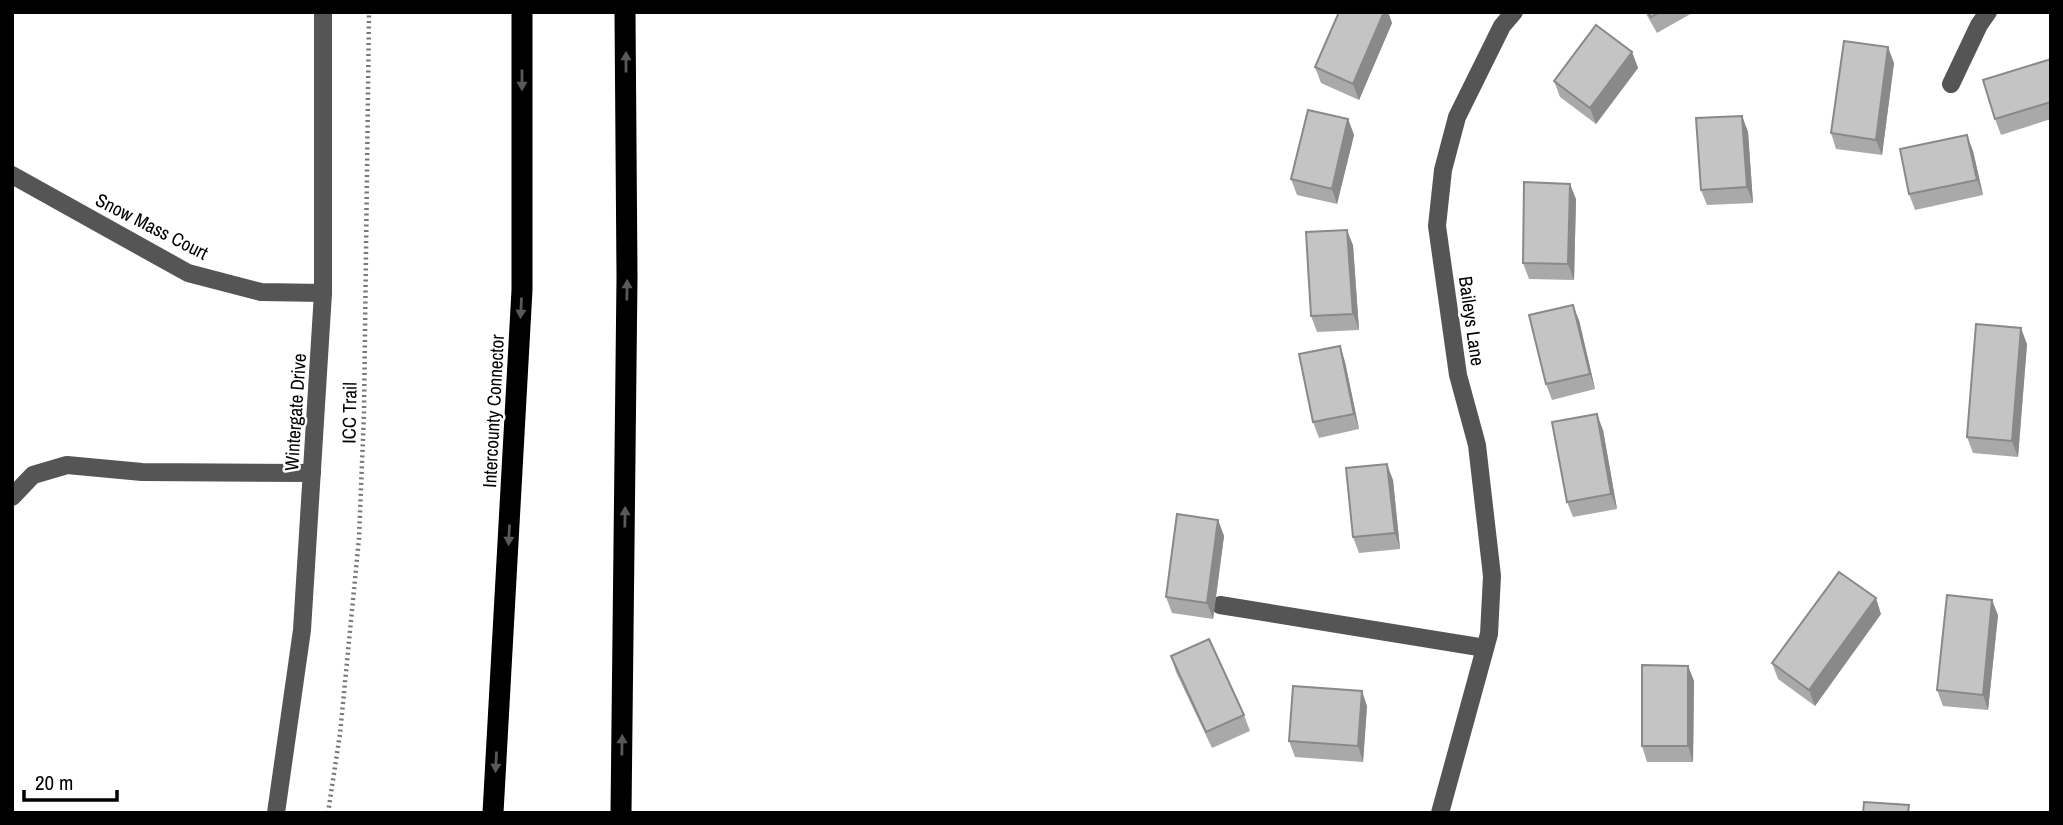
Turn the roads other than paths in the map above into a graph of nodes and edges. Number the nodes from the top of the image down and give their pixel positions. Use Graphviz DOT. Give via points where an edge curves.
graph roads {
  1 [pos="323,12"];
  2 [pos="522,12"];
  3 [pos="625,12"];
  4 [pos="1514,12"];
  5 [pos="1988,12"];
  6 [pos="1951,84"];
  7 [pos="12,175"];
  8 [pos="323,293"];
  9 [pos="312,473"];
  10 [pos="12,498"];
  11 [pos="1220,605"];
  12 [pos="1485,648"];
  13 [pos="276,813"];
  14 [pos="493,813"];
  15 [pos="621,813"];
  16 [pos="1440,813"];
  1 -- 8 [label="street, Wintergate Drive"];
  2 -- 14 [label="highway, Intercounty Connector, one-way" via="523,290"];
  15 -- 3 [label="highway, one-way" via="628,277"];
  4 -- 12 [label="street, Baileys Lane" via="1502,26 1457,117 1443,170 1437,226 1458,375 1477,445 1492,576"];
  5 -- 6 [label="street"];
  7 -- 8 [label="street, Snow Mass Court" via="188,273 261,292"];
  8 -- 9 [label="street, Wintergate Drive"];
  9 -- 10 [label="street" via="142,472 67,465 33,475"];
  9 -- 13 [label="street, Wintergate Drive" via="302,631"];
  11 -- 12 [label="street"];
  12 -- 16 [label="street, Baileys Lane"];
}
